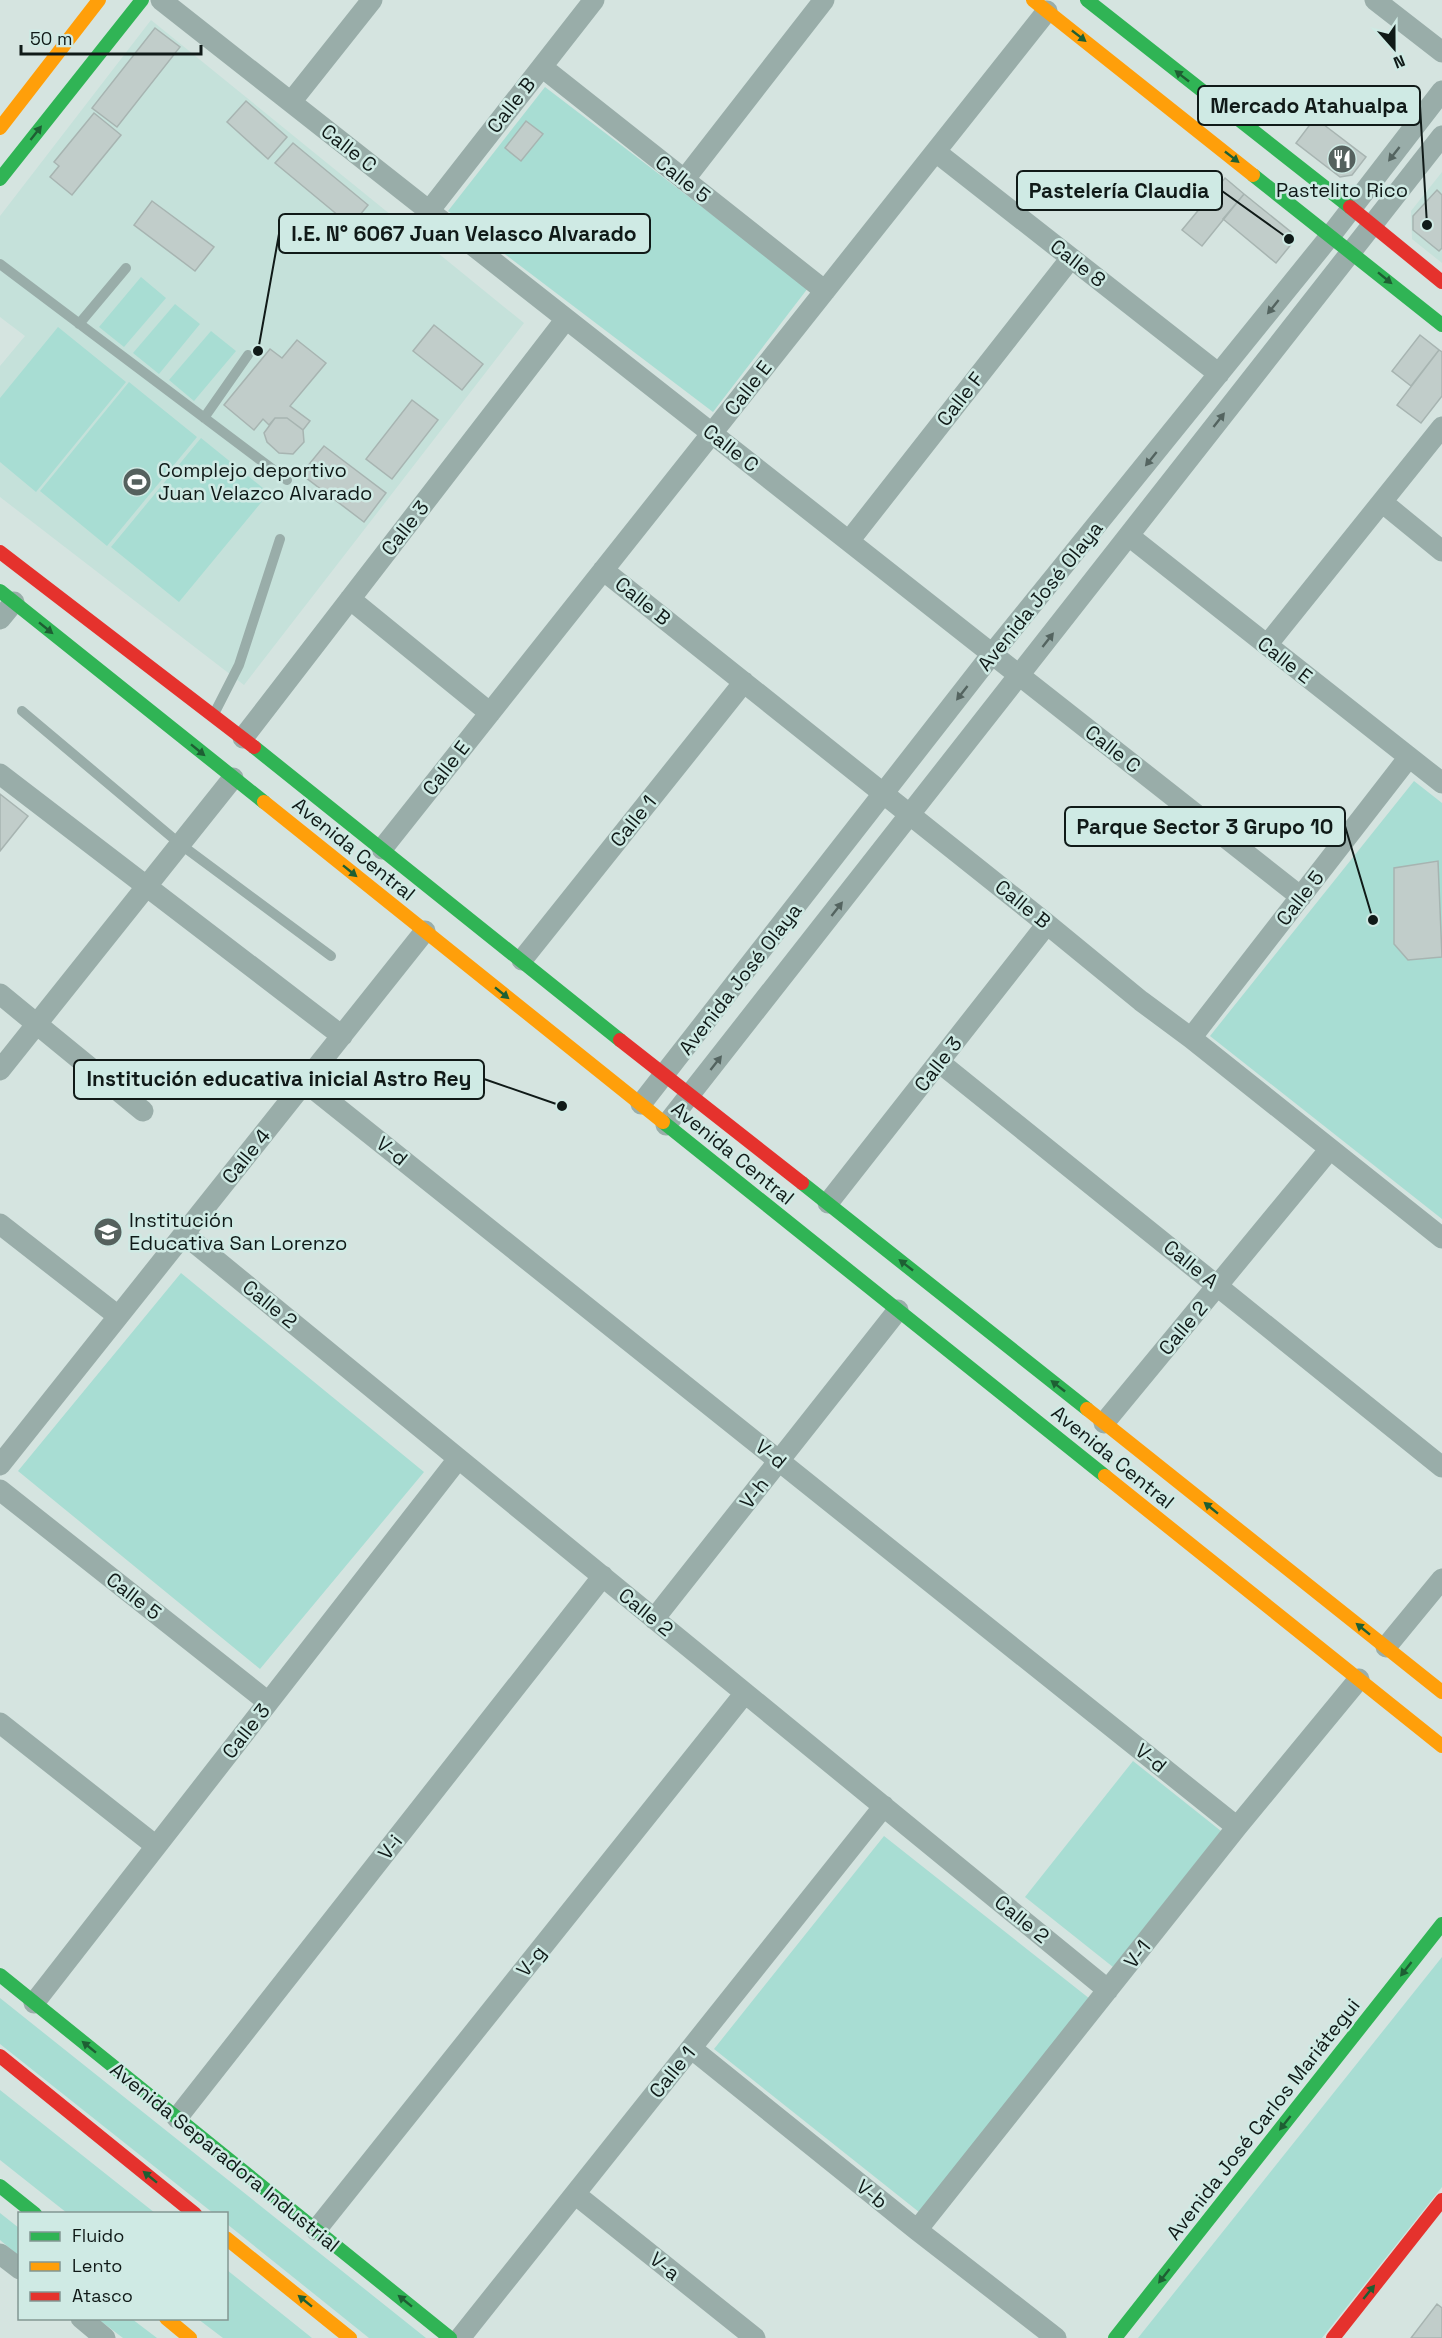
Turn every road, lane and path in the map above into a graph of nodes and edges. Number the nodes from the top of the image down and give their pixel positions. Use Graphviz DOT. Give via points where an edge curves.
graph roads {
  1 [pos="99,0"];
  2 [pos="142,0"];
  3 [pos="161,0"];
  4 [pos="372,0"];
  5 [pos="594,0"];
  6 [pos="824,0"];
  7 [pos="1087,0"];
  8 [pos="1375,0"];
  9 [pos="1040,6"];
  10 [pos="1442,52"];
  11 [pos="542,67"];
  12 [pos="1442,91"];
  13 [pos="8,102"];
  14 [pos="291,102"];
  15 [pos="0,128"];
  16 [pos="1442,136"];
  17 [pos="936,152"];
  18 [pos="0,179"];
  19 [pos="684,180"];
  20 [pos="1351,209"];
  21 [pos="429,211"];
  22 [pos="1373,225"];
  23 [pos="1331,235"];
  24 [pos="1352,251"];
  25 [pos="1071,258"];
  26 [pos="0,264"];
  27 [pos="126,268"];
  28 [pos="1442,282"];
  29 [pos="825,291"];
  30 [pos="566,319"];
  31 [pos="79,324"];
  32 [pos="1442,325"];
  33 [pos="248,355"];
  34 [pos="1220,374"];
  35 [pos="204,418"];
  36 [pos="1442,427"];
  37 [pos="712,433"];
  38 [pos="287,480"];
  39 [pos="1382,502"];
  40 [pos="1129,536"];
  41 [pos="280,539"];
  42 [pos="849,541"];
  43 [pos="1442,551"];
  44 [pos="0,552"];
  45 [pos="603,570"];
  46 [pos="7,596"];
  47 [pos="350,599"];
  48 [pos="0,619"];
  49 [pos="1267,645"];
  50 [pos="992,654"];
  51 [pos="1020,676"];
  52 [pos="744,682"];
  53 [pos="22,711"];
  54 [pos="490,713"];
  55 [pos="214,715"];
  56 [pos="243,738"];
  57 [pos="1409,757"];
  58 [pos="0,774"];
  59 [pos="233,777"];
  60 [pos="1442,783"];
  61 [pos="884,794"];
  62 [pos="911,815"];
  63 [pos="180,844"];
  64 [pos="382,849"];
  65 [pos="146,886"];
  66 [pos="1300,897"];
  67 [pos="1047,924"];
  68 [pos="425,931"];
  69 [pos="332,956"];
  70 [pos="522,960"];
  71 [pos="0,994"];
  72 [pos="37,1024"];
  73 [pos="342,1036"];
  74 [pos="1191,1038"];
  75 [pos="939,1062"];
  76 [pos="0,1070"];
  77 [pos="664,1076"];
  78 [pos="305,1082"];
  79 [pos="690,1096"];
  80 [pos="641,1104"];
  81 [pos="143,1111"];
  82 [pos="666,1125"];
  83 [pos="1330,1149"];
  84 [pos="828,1203"];
  85 [pos="0,1224"];
  86 [pos="184,1234"];
  87 [pos="1442,1239"];
  88 [pos="1217,1286"];
  89 [pos="898,1310"];
  90 [pos="118,1316"];
  91 [pos="1104,1423"];
  92 [pos="459,1458"];
  93 [pos="779,1461"];
  94 [pos="0,1465"];
  95 [pos="1442,1467"];
  96 [pos="0,1490"];
  97 [pos="603,1576"];
  98 [pos="1442,1579"];
  99 [pos="654,1619"];
  100 [pos="1386,1647"];
  101 [pos="1359,1680"];
  102 [pos="1442,1692"];
  103 [pos="745,1693"];
  104 [pos="268,1702"];
  105 [pos="0,1723"];
  106 [pos="1442,1746"];
  107 [pos="884,1806"];
  108 [pos="1237,1827"];
  109 [pos="156,1846"];
  110 [pos="1442,1924"];
  111 [pos="0,1976"];
  112 [pos="1108,1990"];
  113 [pos="34,2003"];
  114 [pos="691,2048"];
  115 [pos="0,2056"];
  116 [pos="177,2118"];
  117 [pos="0,2186"];
  118 [pos="575,2194"];
  119 [pos="1442,2200"];
  120 [pos="32,2212"];
  121 [pos="193,2212"];
  122 [pos="316,2230"];
  123 [pos="917,2230"];
  124 [pos="228,2240"];
  125 [pos="0,2254"];
  126 [pos="18,2268"];
  127 [pos="167,2320"];
  128 [pos="1336,2337"];
  129 [pos="190,2338"];
  130 [pos="350,2338"];
  131 [pos="450,2338"];
  132 [pos="460,2338"];
  133 [pos="755,2338"];
  134 [pos="1056,2338"];
  135 [pos="1115,2338"];
  1 -- 13 [label="street"];
  18 -- 2 [label="street, one-way"];
  3 -- 14 [label="street, Calle C"];
  4 -- 14 [label="street"];
  5 -- 11 [label="street, Calle B"];
  6 -- 19 [label="street"];
  20 -- 7 [label="street, one-way"];
  8 -- 10 [label="street"];
  9 -- 17 [label="street, Calle E"];
  9 -- 23 [label="street, one-way"];
  11 -- 19 [label="street, Calle 5"];
  11 -- 21 [label="street, Calle B"];
  12 -- 20 [label="street, Avenida José Olaya, one-way"];
  13 -- 15 [label="street"];
  14 -- 21 [label="street, Calle C"];
  16 -- 22 [label="street, Avenida José Olaya"];
  17 -- 25 [label="street, Calle 8"];
  17 -- 29 [label="street, Calle E"];
  19 -- 29 [label="street, Calle 5"];
  20 -- 22 [label="street"];
  20 -- 23 [label="street, Avenida José Olaya"];
  21 -- 30 [label="street, Calle C"];
  22 -- 24 [label="street, Avenida José Olaya"];
  22 -- 28 [label="street"];
  23 -- 24 [label="street"];
  23 -- 34 [label="street, Avenida José Olaya, one-way"];
  24 -- 32 [label="street, one-way"];
  40 -- 24 [label="street, Avenida José Olaya, one-way"];
  25 -- 34 [label="street, Calle 8"];
  25 -- 42 [label="street, Calle F"];
  26 -- 31 [label="lane"];
  27 -- 31 [label="lane"];
  29 -- 37 [label="street, Calle E"];
  30 -- 37 [label="street, Calle C"];
  30 -- 47 [label="street, Calle 3"];
  31 -- 35 [label="lane"];
  33 -- 35 [label="lane"];
  34 -- 50 [label="street, Avenida José Olaya, one-way"];
  35 -- 38 [label="lane"];
  36 -- 39 [label="street"];
  37 -- 42 [label="street, Calle C"];
  37 -- 45 [label="street, Calle E"];
  39 -- 43 [label="street"];
  39 -- 49 [label="street"];
  40 -- 49 [label="street, Calle E"];
  51 -- 40 [label="street, Avenida José Olaya, one-way"];
  41 -- 55 [label="lane" via="239,665"];
  42 -- 50 [label="street, Calle C"];
  44 -- 55 [label="street, Avenida Central"];
  45 -- 52 [label="street, Calle B"];
  45 -- 54 [label="street, Calle E"];
  46 -- 48 [label="street"];
  46 -- 59 [label="street, Avenida Central, one-way"];
  47 -- 54 [label="street"];
  47 -- 56 [label="street, Calle 3"];
  49 -- 57 [label="street, Calle E"];
  50 -- 51 [label="street, Calle C"];
  50 -- 61 [label="street, Avenida José Olaya, one-way"];
  51 -- 62 [label="street, Avenida José Olaya"];
  51 -- 66 [label="street, Calle C"];
  52 -- 61 [label="street, Calle B"];
  52 -- 70 [label="street, Calle 1"];
  53 -- 63 [label="lane"];
  54 -- 64 [label="street, Calle E"];
  55 -- 56 [label="street, Avenida Central"];
  56 -- 64 [label="street, Avenida Central"];
  57 -- 60 [label="street, Calle E"];
  57 -- 66 [label="street, Calle 5"];
  58 -- 65 [label="street"];
  59 -- 63 [label="street"];
  59 -- 68 [label="street, Avenida Central, one-way"];
  61 -- 62 [label="street, Calle B"];
  61 -- 77 [label="street, Avenida José Olaya"];
  62 -- 67 [label="street, Calle B"];
  79 -- 62 [label="street, Avenida José Olaya, one-way"];
  63 -- 65 [label="street"];
  63 -- 69 [label="lane"];
  64 -- 70 [label="street, Avenida Central"];
  65 -- 72 [label="street"];
  65 -- 73 [label="street"];
  66 -- 74 [label="street, Calle 5"];
  67 -- 74 [label="street, Calle B"];
  67 -- 75 [label="street, Calle 3"];
  68 -- 73 [label="street, Calle 4"];
  68 -- 80 [label="street, Avenida Central, one-way"];
  70 -- 77 [label="street, Avenida Central"];
  71 -- 72 [label="street"];
  72 -- 76 [label="street"];
  72 -- 81 [label="street"];
  73 -- 78 [label="street, Calle 4"];
  74 -- 83 [label="street, Calle B"];
  75 -- 84 [label="street, Calle 3"];
  75 -- 88 [label="street, Calle A"];
  77 -- 79 [label="street, Avenida Central"];
  77 -- 80 [label="street, Avenida José Olaya"];
  78 -- 86 [label="street, Calle 4"];
  78 -- 93 [label="street, V-d"];
  79 -- 82 [label="street, Avenida José Olaya"];
  79 -- 84 [label="street, Avenida Central"];
  80 -- 82 [label="street, Avenida Central"];
  82 -- 89 [label="street, Avenida Central"];
  83 -- 87 [label="street, Calle B"];
  83 -- 88 [label="street, Calle 2"];
  91 -- 84 [label="street, Avenida Central, one-way"];
  85 -- 90 [label="street"];
  86 -- 90 [label="street, Calle 4"];
  86 -- 92 [label="street, Calle 2"];
  88 -- 91 [label="street, Calle 2"];
  88 -- 95 [label="street, Calle A"];
  89 -- 93 [label="street, V-h"];
  89 -- 101 [label="street, Avenida Central"];
  90 -- 94 [label="street, Calle 4"];
  100 -- 91 [label="street, Avenida Central, one-way"];
  92 -- 97 [label="street, Calle 2"];
  92 -- 104 [label="street, Calle 3"];
  93 -- 99 [label="street, V-h"];
  93 -- 108 [label="street, V-d"];
  96 -- 104 [label="street, Calle 5"];
  97 -- 99 [label="street, Calle 2"];
  97 -- 116 [label="street, V-i"];
  98 -- 100 [label="street"];
  99 -- 103 [label="street, Calle 2"];
  100 -- 102 [label="street, Avenida Central"];
  101 -- 106 [label="street, Avenida Central"];
  101 -- 108 [label="street, V-1"];
  103 -- 107 [label="street, Calle 2"];
  103 -- 122 [label="street, V-g"];
  104 -- 109 [label="street, Calle 3"];
  105 -- 109 [label="street"];
  107 -- 112 [label="street, Calle 2"];
  107 -- 114 [label="street, Calle 1"];
  108 -- 112 [label="street, V-1"];
  109 -- 113 [label="street, Calle 3"];
  110 -- 135 [label="street, Avenida José Carlos Mariátegui, one-way"];
  111 -- 113 [label="street, Avenida Separadora Industrial"];
  112 -- 123 [label="street, V-1"];
  116 -- 113 [label="street, Avenida Separadora Industrial, one-way"];
  114 -- 118 [label="street, Calle 1"];
  114 -- 123 [label="street, V-b"];
  121 -- 115 [label="street, one-way"];
  116 -- 122 [label="street, Avenida Separadora Industrial"];
  117 -- 120 [label="street"];
  118 -- 132 [label="street, Calle 1"];
  118 -- 133 [label="street, V-a"];
  128 -- 119 [label="street, one-way"];
  131 -- 122 [label="street, Avenida Separadora Industrial, one-way"];
  123 -- 134 [label="street, V-b"];
  130 -- 124 [label="street, one-way"];
  125 -- 126 [label="street"];
  127 -- 129 [label="street"];
}
